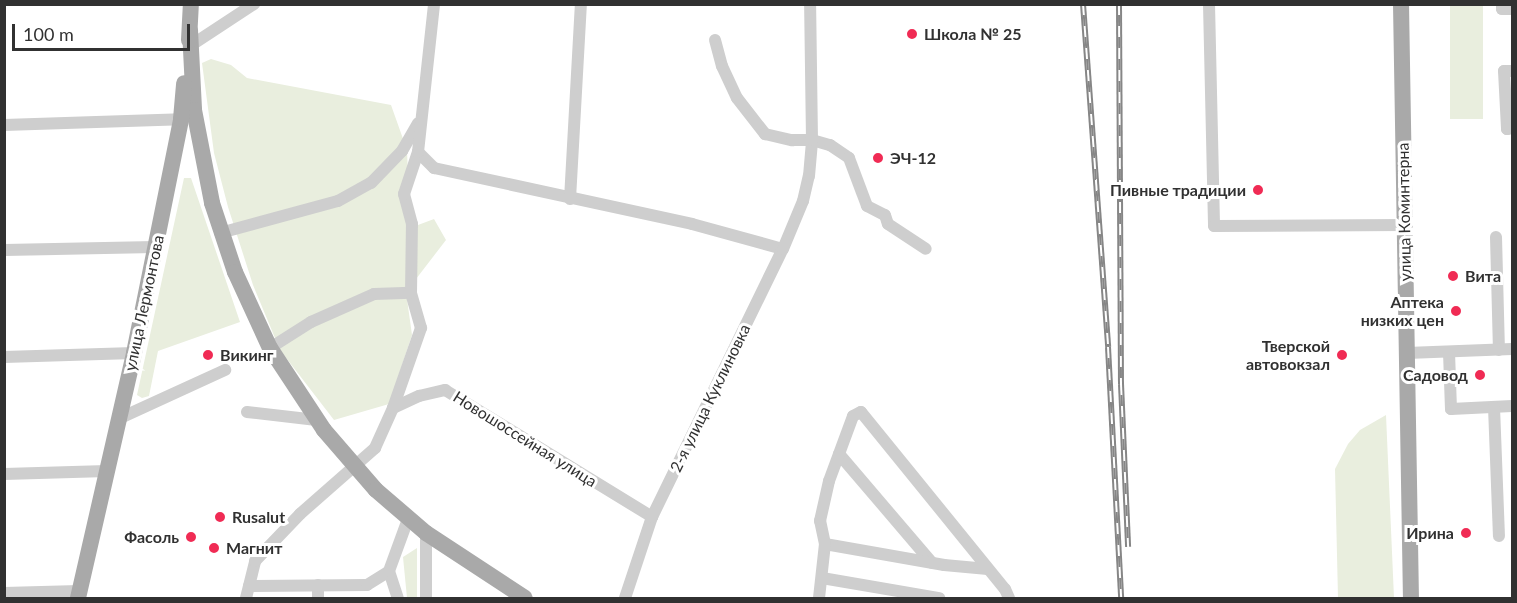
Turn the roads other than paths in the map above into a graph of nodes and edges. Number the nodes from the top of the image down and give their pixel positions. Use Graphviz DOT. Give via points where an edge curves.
graph roads {
  1 [pos="191,4"];
  2 [pos="254,4"];
  3 [pos="434,4"];
  4 [pos="581,4"];
  5 [pos="810,4"];
  6 [pos="1209,4"];
  7 [pos="1401,4"];
  8 [pos="1502,4"];
  9 [pos="1512,9"];
  10 [pos="190,38"];
  11 [pos="715,40"];
  12 [pos="1512,71"];
  13 [pos="420,118"];
  14 [pos="181,119"];
  15 [pos="4,125"];
  16 [pos="1512,128"];
  17 [pos="812,140"];
  18 [pos="418,152"];
  19 [pos="570,199"];
  20 [pos="1404,225"];
  21 [pos="220,233"];
  22 [pos="1496,237"];
  23 [pos="155,247"];
  24 [pos="783,249"];
  25 [pos="926,249"];
  26 [pos="4,250"];
  27 [pos="411,293"];
  28 [pos="270,348"];
  29 [pos="1512,349"];
  30 [pos="1499,350"];
  31 [pos="1449,352"];
  32 [pos="134,353"];
  33 [pos="1407,353"];
  34 [pos="4,357"];
  35 [pos="225,370"];
  36 [pos="1512,406"];
  37 [pos="1494,407"];
  38 [pos="393,408"];
  39 [pos="247,412"];
  40 [pos="118,419"];
  41 [pos="317,420"];
  42 [pos="839,454"];
  43 [pos="355,467"];
  44 [pos="107,471"];
  45 [pos="4,474"];
  46 [pos="652,517"];
  47 [pos="408,519"];
  48 [pos="426,533"];
  49 [pos="1499,536"];
  50 [pos="825,544"];
  51 [pos="932,563"];
  52 [pos="988,569"];
  53 [pos="389,571"];
  54 [pos="822,578"];
  55 [pos="318,585"];
  56 [pos="249,586"];
  57 [pos="4,593"];
  58 [pos="78,595"];
  59 [pos="246,598"];
  60 [pos="318,598"];
  61 [pos="398,598"];
  62 [pos="426,598"];
  63 [pos="525,598"];
  64 [pos="625,598"];
  65 [pos="819,598"];
  66 [pos="939,598"];
  67 [pos="1008,598"];
  68 [pos="1412,598"];
  1 -- 10 [label="main road, улица Лермонтова"];
  2 -- 10 [label="street"];
  3 -- 13 [label="street"];
  4 -- 19 [label="street"];
  5 -- 17 [label="street, 2-я улица Куклиновка"];
  6 -- 20 [label="street" via="1214,226"];
  7 -- 20 [label="main road, улица Коминтерна"];
  8 -- 9 [label="street" via="1502,9"];
  10 -- 14 [label="main road, улица Лермонтова"];
  10 -- 21 [label="main road" via="198,141"];
  11 -- 17 [label="street" via="737,98 765,134"];
  12 -- 16 [label="street" via="1504,71 1507,129"];
  13 -- 18 [label="street"];
  13 -- 21 [label="street" via="402,151 371,183 338,201"];
  14 -- 15 [label="street"];
  14 -- 23 [label="main road, улица Лермонтова"];
  17 -- 24 [label="street, 2-я улица Куклиновка" via="803,201"];
  17 -- 25 [label="street" via="830,145 849,158 867,206 885,215 888,224"];
  18 -- 19 [label="street" via="434,168"];
  18 -- 27 [label="street" via="404,194 412,224"];
  19 -- 24 [label="street" via="692,224"];
  20 -- 33 [label="main road, улица Коминтерна"];
  21 -- 28 [label="main road"];
  22 -- 30 [label="street"];
  23 -- 26 [label="street"];
  23 -- 32 [label="main road, улица Лермонтова"];
  24 -- 46 [label="street, 2-я улица Куклиновка"];
  27 -- 28 [label="street" via="374,294 312,322"];
  27 -- 38 [label="street" via="421,328"];
  28 -- 41 [label="main road"];
  29 -- 30 [label="street"];
  30 -- 31 [label="street"];
  31 -- 33 [label="street"];
  31 -- 37 [label="street" via="1451,409"];
  32 -- 34 [label="street"];
  32 -- 40 [label="main road, улица Лермонтова"];
  33 -- 68 [label="main road, улица Коминтерна"];
  35 -- 40 [label="street"];
  36 -- 37 [label="street"];
  37 -- 49 [label="street"];
  38 -- 43 [label="street" via="375,448"];
  38 -- 46 [label="street, Новошоссейная улица" via="445,390"];
  39 -- 41 [label="street"];
  40 -- 44 [label="main road, улица Лермонтова"];
  41 -- 43 [label="main road"];
  42 -- 50 [label="street" via="828,481 820,521"];
  42 -- 51 [label="street"];
  42 -- 52 [label="street" via="853,416 861,412"];
  43 -- 47 [label="main road"];
  43 -- 56 [label="street" via="300,514 255,561"];
  44 -- 45 [label="street"];
  44 -- 58 [label="main road, улица Лермонтова"];
  46 -- 64 [label="street, 2-я улица Куклиновка"];
  47 -- 48 [label="main road"];
  47 -- 53 [label="street"];
  48 -- 62 [label="street"];
  48 -- 63 [label="main road"];
  50 -- 51 [label="street"];
  50 -- 54 [label="street"];
  51 -- 52 [label="street"];
  52 -- 67 [label="street"];
  53 -- 55 [label="street" via="368,585"];
  53 -- 61 [label="street"];
  54 -- 65 [label="street"];
  54 -- 66 [label="street"];
  55 -- 56 [label="street"];
  55 -- 60 [label="street"];
  56 -- 59 [label="street"];
  57 -- 58 [label="street"];
}
